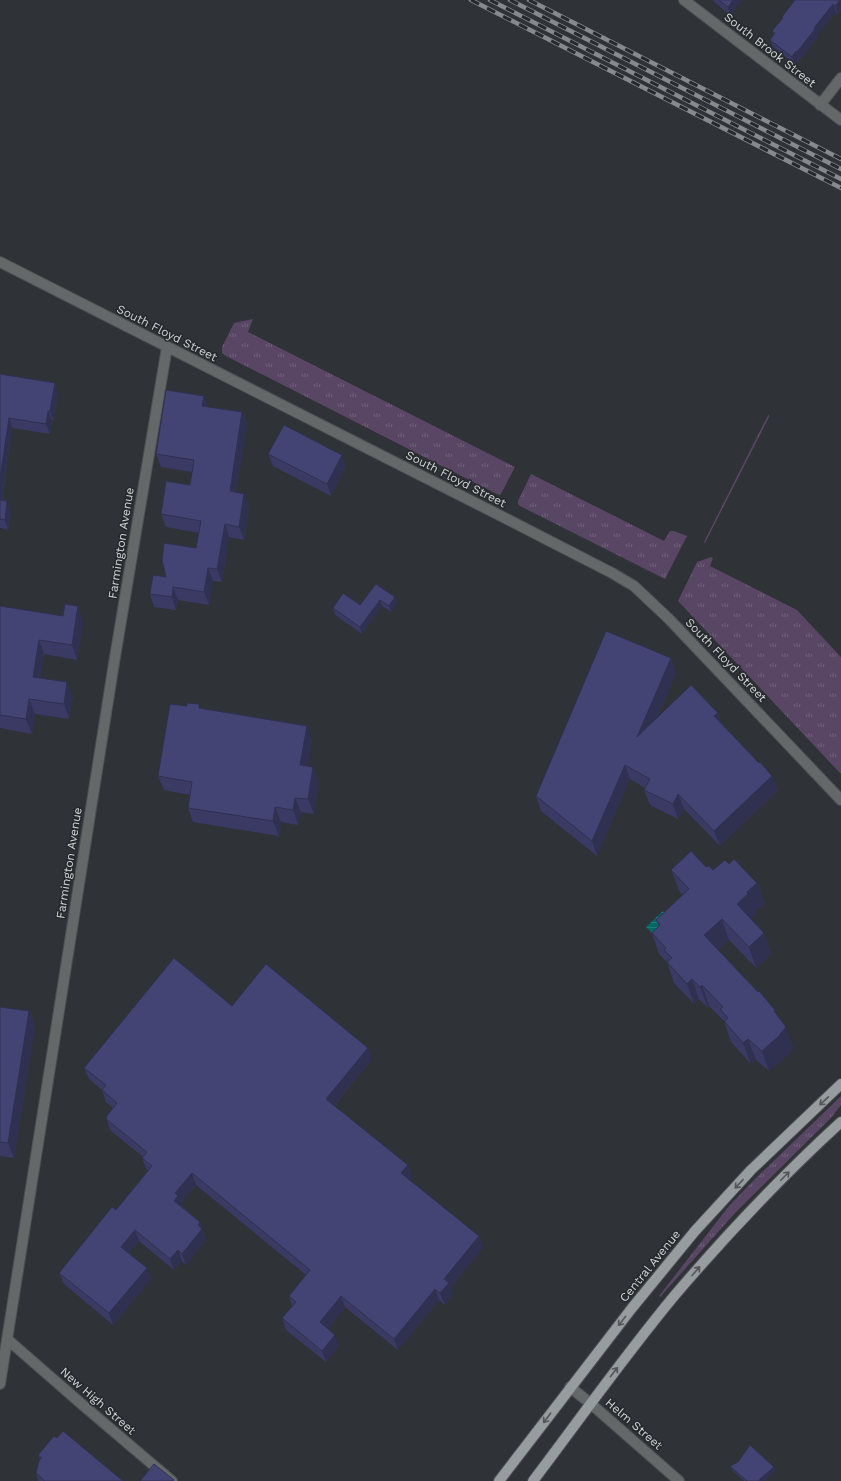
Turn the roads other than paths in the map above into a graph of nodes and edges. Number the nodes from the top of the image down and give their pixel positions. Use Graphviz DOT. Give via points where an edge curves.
graph roads {
  1 [pos="684,0"];
  2 [pos="841,78"];
  3 [pos="820,105"];
  4 [pos="841,120"];
  5 [pos="0,262"];
  6 [pos="167,347"];
  7 [pos="841,800"];
  8 [pos="841,1084"];
  9 [pos="841,1122"];
  10 [pos="7,1339"];
  11 [pos="0,1384"];
  12 [pos="570,1387"];
  13 [pos="590,1403"];
  14 [pos="172,1481"];
  15 [pos="499,1481"];
  16 [pos="533,1481"];
  17 [pos="679,1481"];
  1 -- 3 [label="street, South Brook Street"];
  2 -- 3 [label="street"];
  3 -- 4 [label="street, South Brook Street"];
  5 -- 6 [label="street, South Floyd Street"];
  6 -- 7 [label="street, South Floyd Street" via="634,586 670,619"];
  6 -- 10 [label="street, Farmington Avenue"];
  8 -- 12 [label="main road, Central Avenue, one-way" via="751,1170 695,1231"];
  13 -- 9 [label="main road, one-way" via="674,1296 726,1236"];
  10 -- 11 [label="street, Farmington Avenue"];
  10 -- 14 [label="street, New High Street"];
  12 -- 13 [label="street, Helm Street"];
  12 -- 15 [label="main road, Central Avenue, one-way"];
  13 -- 16 [label="main road"];
  13 -- 17 [label="street, Helm Street"];
}
